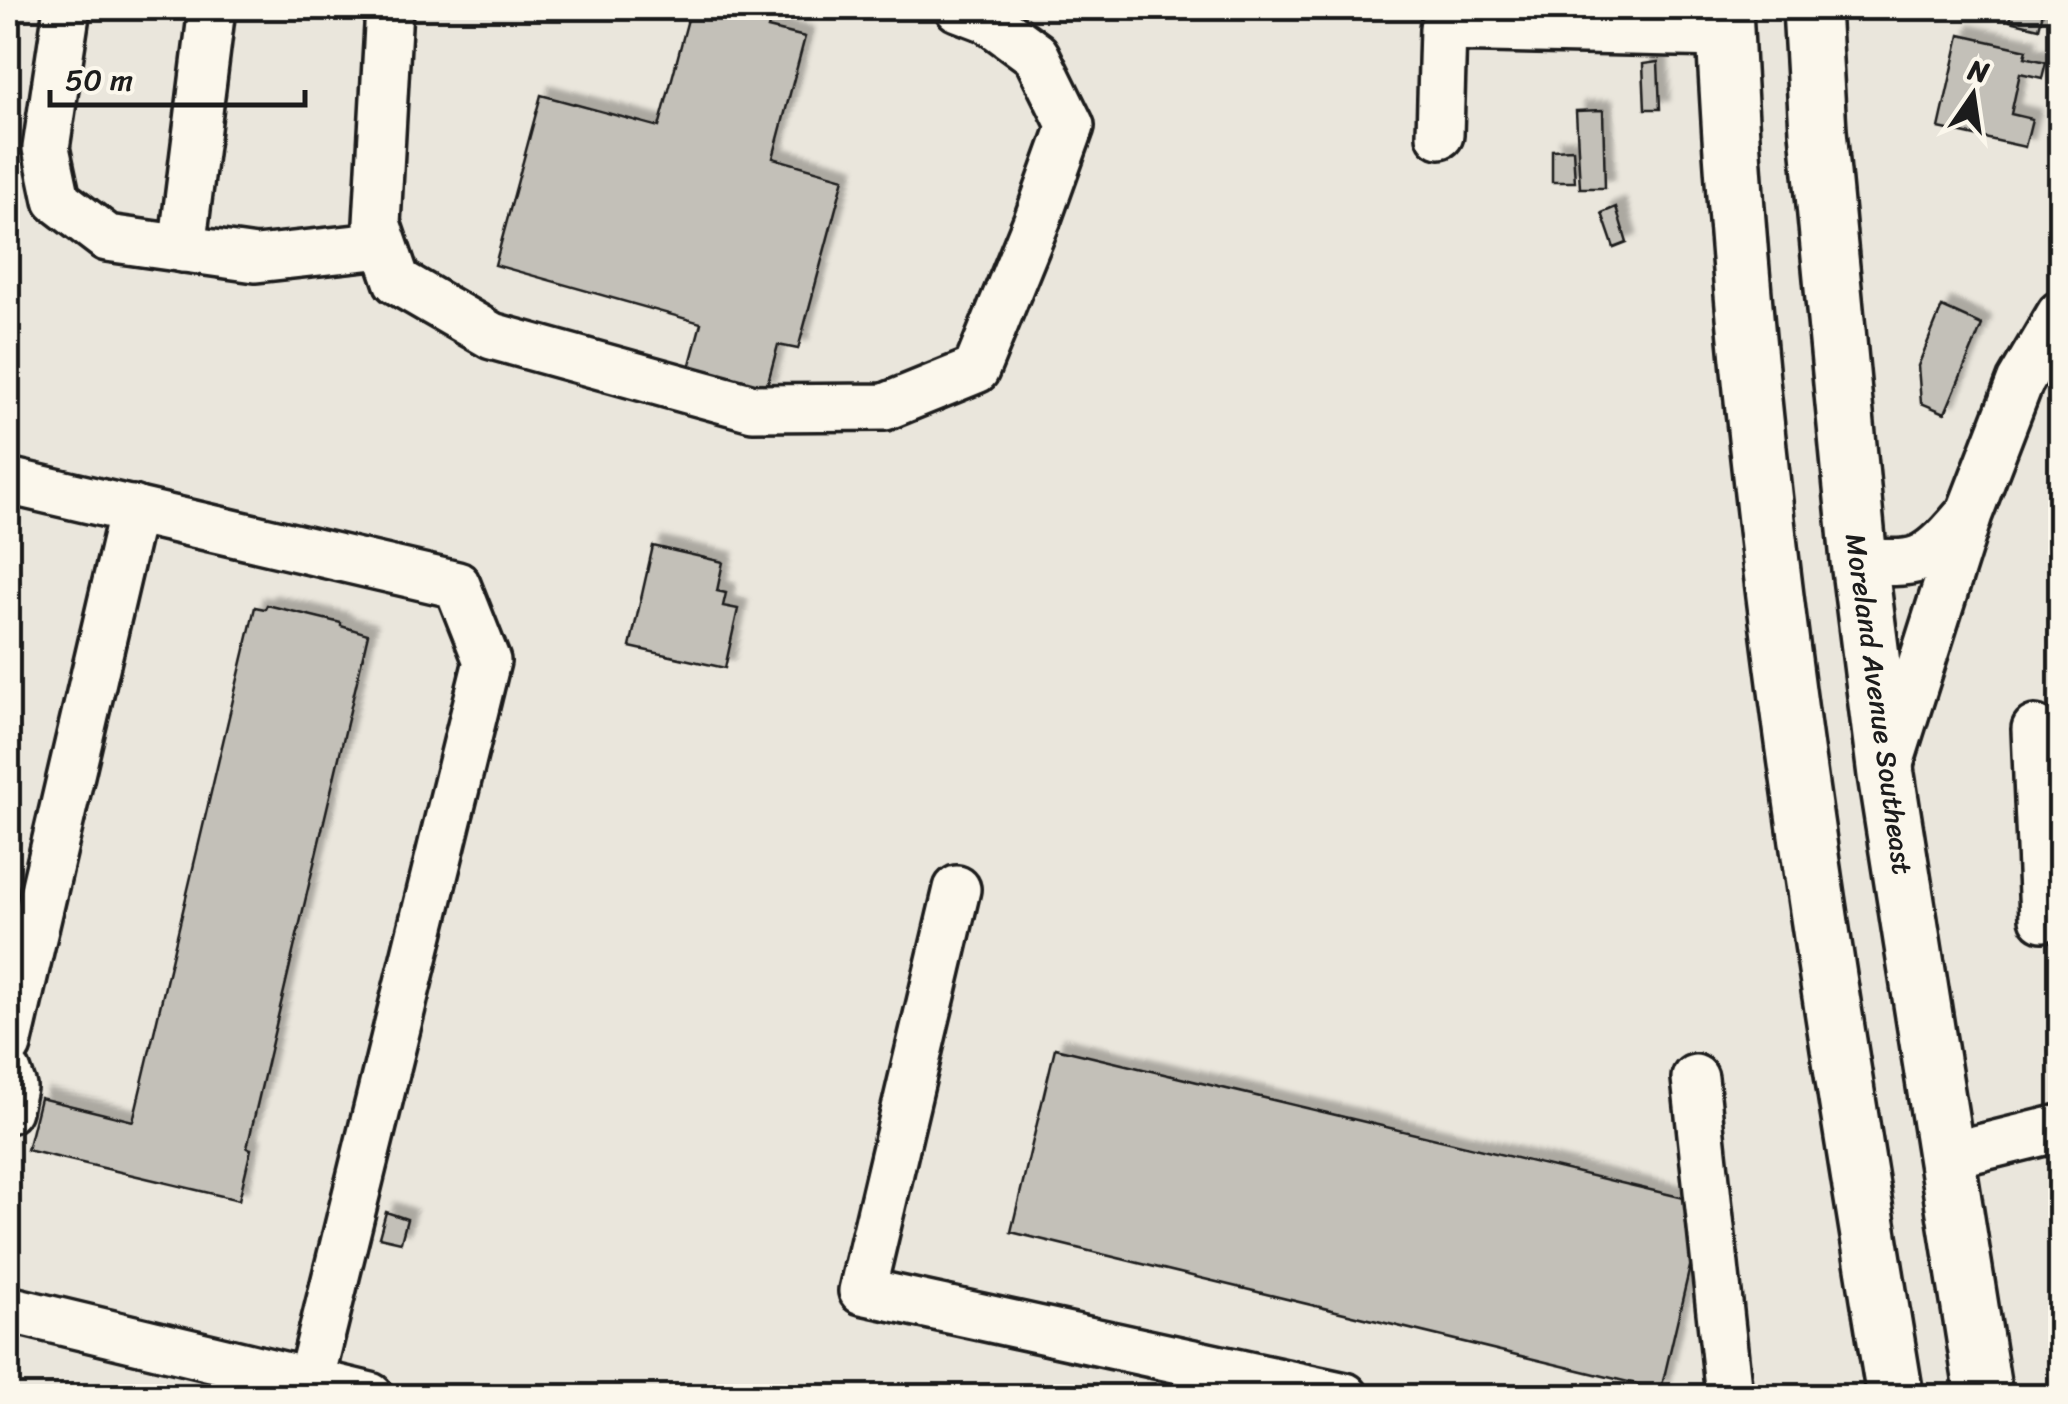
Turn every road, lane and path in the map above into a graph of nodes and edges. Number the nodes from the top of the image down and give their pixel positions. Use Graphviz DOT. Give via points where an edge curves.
graph roads {
  1 [pos="67,8"];
  2 [pos="212,8"];
  3 [pos="389,8"];
  4 [pos="958,8"];
  5 [pos="1812,8"];
  6 [pos="1724,21"];
  7 [pos="1440,135"];
  8 [pos="384,245"];
  9 [pos="182,249"];
  10 [pos="2060,314"];
  11 [pos="8,480"];
  12 [pos="133,509"];
  13 [pos="1968,514"];
  14 [pos="1859,561"];
  15 [pos="2036,729"];
  16 [pos="1886,775"];
  17 [pos="957,889"];
  18 [pos="2043,918"];
  19 [pos="8,1046"];
  20 [pos="8,1073"];
  21 [pos="1695,1078"];
  22 [pos="8,1110"];
  23 [pos="2060,1128"];
  24 [pos="1946,1156"];
  25 [pos="8,1309"];
  26 [pos="310,1382"];
  27 [pos="370,1396"];
  28 [pos="1345,1396"];
  29 [pos="1728,1396"];
  30 [pos="1896,1396"];
  31 [pos="1984,1396"];
  1 -- 9 [label="street" via="46,148 57,200 107,238"];
  2 -- 9 [label="street"];
  3 -- 8 [label="street" via="377,223"];
  4 -- 8 [label="street" via="987,19 1036,54 1070,126 976,370 958,378 886,407 753,408 492,336 396,281"];
  5 -- 14 [label="highway, Moreland Avenue Southeast"];
  6 -- 7 [label="street" via="1443,28"];
  6 -- 30 [label="highway" via="1766,520 1822,947"];
  8 -- 9 [label="street" via="256,260"];
  10 -- 13 [label="street" via="2020,382"];
  11 -- 12 [label="street"];
  12 -- 19 [label="street"];
  12 -- 26 [label="street" via="458,585 487,661"];
  13 -- 14 [label="street" via="1919,561"];
  13 -- 16 [label="street"];
  14 -- 16 [label="highway, Moreland Avenue Southeast"];
  15 -- 18 [label="street"];
  16 -- 24 [label="highway, Moreland Avenue Southeast"];
  17 -- 28 [label="street" via="862,1291"];
  20 -- 22 [label="street"];
  21 -- 29 [label="street"];
  23 -- 24 [label="street"];
  24 -- 31 [label="highway, Moreland Avenue Southeast"];
  25 -- 26 [label="street"];
  26 -- 27 [label="street"];
}
